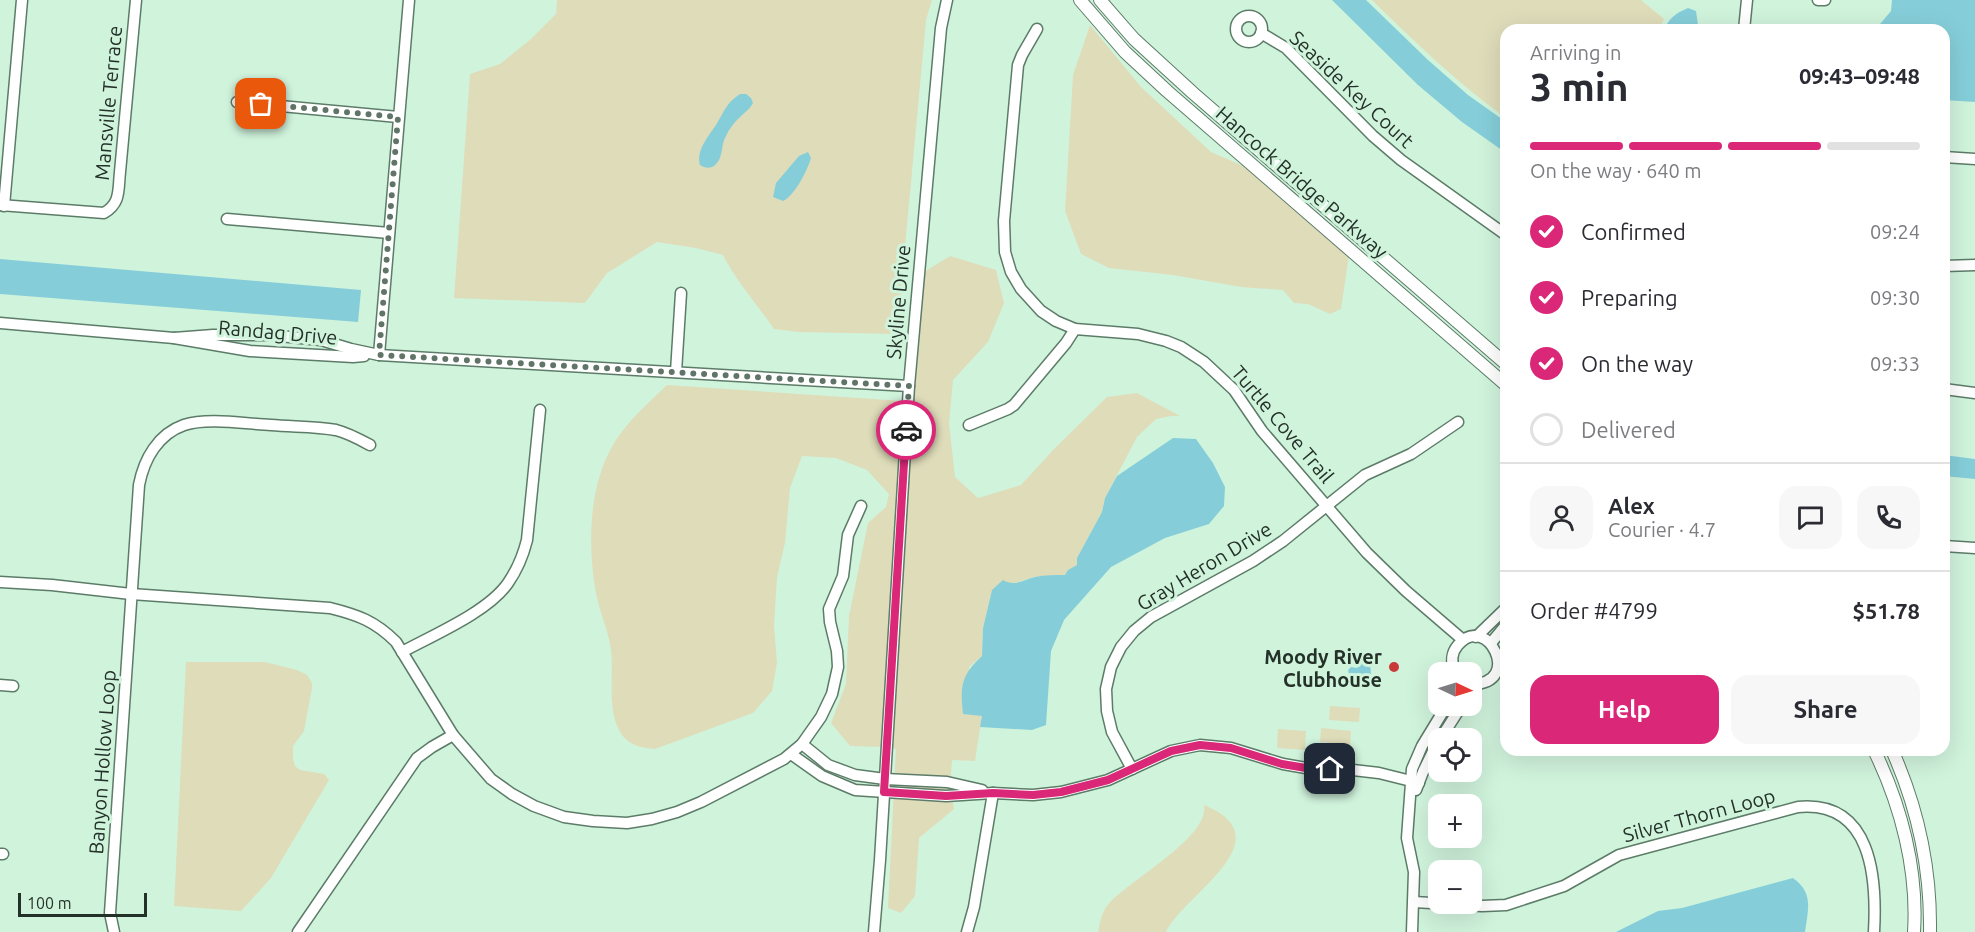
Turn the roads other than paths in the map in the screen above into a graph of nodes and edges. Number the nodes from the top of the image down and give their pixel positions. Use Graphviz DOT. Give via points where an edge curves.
graph roads {
  1 [pos="22,0"];
  2 [pos="136,0"];
  3 [pos="409,0"];
  4 [pos="947,0"];
  5 [pos="1080,0"];
  6 [pos="1100,0"];
  7 [pos="1747,0"];
  8 [pos="1818,0"];
  9 [pos="1825,0"];
  10 [pos="1745,24"];
  11 [pos="1037,29"];
  12 [pos="1261,33"];
  13 [pos="237,102"];
  14 [pos="398,117"];
  15 [pos="1950,157"];
  16 [pos="1975,159"];
  17 [pos="2,206"];
  18 [pos="227,219"];
  19 [pos="1500,231"];
  20 [pos="389,233"];
  21 [pos="1975,265"];
  22 [pos="1950,266"];
  23 [pos="681,293"];
  24 [pos="0,323"];
  25 [pos="1075,329"];
  26 [pos="174,339"];
  27 [pos="379,355"];
  28 [pos="1500,359"];
  29 [pos="676,372"];
  30 [pos="1500,380"];
  31 [pos="909,386"];
  32 [pos="1950,390"];
  33 [pos="1975,393"];
  34 [pos="540,410"];
  35 [pos="1458,422"];
  36 [pos="969,425"];
  37 [pos="370,445"];
  38 [pos="861,506"];
  39 [pos="1328,506"];
  40 [pos="1950,546"];
  41 [pos="1975,548"];
  42 [pos="0,582"];
  43 [pos="131,594"];
  44 [pos="1500,614"];
  45 [pos="1500,632"];
  46 [pos="1476,637"];
  47 [pos="1463,640"];
  48 [pos="1491,643"];
  49 [pos="402,652"];
  50 [pos="1452,662"];
  51 [pos="1500,668"];
  52 [pos="1500,674"];
  53 [pos="1482,683"];
  54 [pos="0,685"];
  55 [pos="13,686"];
  56 [pos="1441,716"];
  57 [pos="453,735"];
  58 [pos="802,744"];
  59 [pos="791,754"];
  60 [pos="1876,756"];
  61 [pos="1894,756"];
  62 [pos="1428,760"];
  63 [pos="836,768"];
  64 [pos="1131,769"];
  65 [pos="885,779"];
  66 [pos="829,780"];
  67 [pos="1415,782"];
  68 [pos="884,792"];
  69 [pos="993,793"];
  70 [pos="1413,902"];
  71 [pos="114,932"];
  72 [pos="298,932"];
  73 [pos="873,932"];
  74 [pos="967,932"];
  75 [pos="1412,932"];
  76 [pos="1874,932"];
  77 [pos="1914,932"];
  78 [pos="1930,932"];
  1 -- 17 [label="street"];
  2 -- 17 [label="street, Mansville Terrace" via="120,172 113,208 104,213"];
  3 -- 14 [label="street"];
  4 -- 31 [label="street, Skyline Drive" via="941,28"];
  5 -- 30 [label="main road, Hancock Bridge Parkway" via="1125,52 1167,91"];
  6 -- 28 [label="main road, Hancock Bridge Parkway" via="1134,39 1185,85"];
  7 -- 10 [label="street"];
  8 -- 9 [label="street"];
  11 -- 25 [label="street, Turtle Cove Trail" via="1018,66 1004,221 1005,252 1015,280 1027,297 1050,318"];
  12 -- 19 [label="street, Seaside Key Court" via="1286,48 1401,160"];
  13 -- 14 [label="street"];
  14 -- 20 [label="street"];
  15 -- 16 [label="street"];
  18 -- 20 [label="street"];
  20 -- 27 [label="street"];
  21 -- 22 [label="street"];
  23 -- 29 [label="street"];
  24 -- 26 [label="street, Randag Drive"];
  25 -- 36 [label="street" via="1014,405"];
  25 -- 39 [label="street, Turtle Cove Trail" via="1146,336 1174,344 1204,362 1234,390 1262,431"];
  26 -- 27 [label="street, Randag Drive" via="250,351"];
  26 -- 27 [label="street, Randag Drive" via="213,334 269,335 321,340"];
  27 -- 29 [label="street, Randag Drive"];
  29 -- 31 [label="street, Randag Drive"];
  31 -- 65 [label="street, Skyline Drive"];
  32 -- 33 [label="street"];
  34 -- 49 [label="street" via="527,540 508,584 480,609"];
  35 -- 39 [label="street, Gray Heron Drive" via="1411,454 1365,475"];
  37 -- 43 [label="street, Banyon Hollow Loop" via="325,429 207,422 170,432 159,441 142,468"];
  38 -- 58 [label="street" via="848,535 843,576 831,602 830,622 838,659 835,685 821,717"];
  39 -- 47 [label="street, Turtle Cove Trail" via="1367,553"];
  39 -- 64 [label="street, Gray Heron Drive" via="1253,561 1151,617 1121,646 1106,689 1107,711 1112,732"];
  40 -- 41 [label="street"];
  42 -- 43 [label="street"];
  43 -- 49 [label="street" via="330,608 371,621"];
  43 -- 71 [label="street, Banyon Hollow Loop" via="110,913"];
  44 -- 46 [label="street"];
  45 -- 48 [label="street"];
  46 -- 47 [label="street"];
  46 -- 48 [label="street"];
  47 -- 50 [label="street" via="1455,648"];
  48 -- 51 [label="street"];
  49 -- 57 [label="street"];
  52 -- 53 [label="street"];
  54 -- 55 [label="street"];
  56 -- 67 [label="street" via="1412,769"];
  57 -- 59 [label="street" via="491,779 512,794 564,817 604,822 640,821 677,812"];
  57 -- 72 [label="street" via="417,758"];
  58 -- 59 [label="street"];
  58 -- 63 [label="street"];
  59 -- 66 [label="street"];
  60 -- 77 [label="main road" via="1904,835 1913,892"];
  61 -- 78 [label="main road" via="1921,833 1930,894"];
  62 -- 67 [label="street"];
  63 -- 65 [label="street"];
  63 -- 66 [label="street"];
  64 -- 67 [label="street" via="1171,751 1214,745 1282,764 1367,771"];
  64 -- 69 [label="street" via="1108,780 1061,792"];
  65 -- 68 [label="street, Skyline Drive"];
  65 -- 69 [label="street" via="947,782"];
  66 -- 68 [label="street" via="855,790"];
  67 -- 70 [label="street" via="1407,838 1414,872"];
  68 -- 69 [label="street" via="946,796"];
  68 -- 73 [label="street, Skyline Drive"];
  69 -- 74 [label="street"];
  70 -- 75 [label="street"];
  70 -- 76 [label="street, Silver Thorn Loop" via="1506,905 1564,886 1619,855 1809,806 1830,811 1847,821 1864,842 1872,869"];
}
